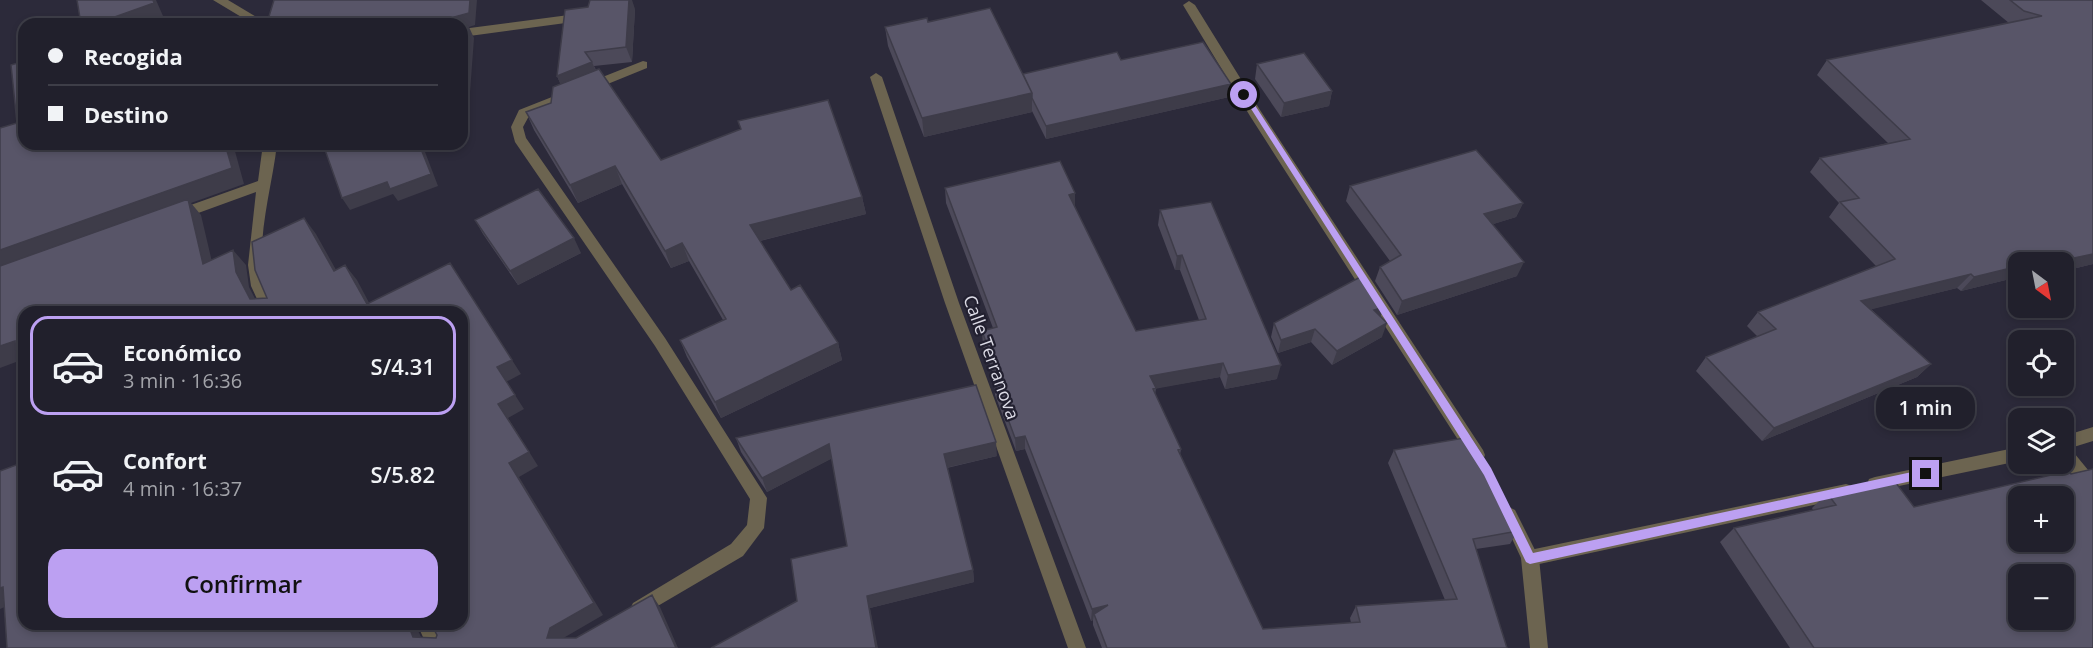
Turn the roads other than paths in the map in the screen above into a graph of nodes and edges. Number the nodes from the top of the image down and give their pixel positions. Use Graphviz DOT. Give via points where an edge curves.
graph roads {
  1 [pos="219,0"];
  2 [pos="1190,5"];
  3 [pos="589,16"];
  4 [pos="251,18"];
  5 [pos="468,32"];
  6 [pos="643,65"];
  7 [pos="876,77"];
  8 [pos="269,150"];
  9 [pos="266,183"];
  10 [pos="166,219"];
  11 [pos="267,306"];
  12 [pos="2093,434"];
  13 [pos="2074,440"];
  14 [pos="2008,456"];
  15 [pos="2074,465"];
  16 [pos="1488,472"];
  17 [pos="2093,488"];
  18 [pos="1502,501"];
  19 [pos="1530,558"];
  20 [pos="622,619"];
  21 [pos="429,630"];
  22 [pos="438,648"];
  23 [pos="1077,648"];
  24 [pos="1539,648"];
  1 -- 4 [label="street"];
  2 -- 16 [label="street" via="1255,113"];
  3 -- 5 [label="street"];
  6 -- 20 [label="street" via="524,113 517,127 520,139 660,342 759,498 759,513 755,528 737,550"];
  7 -- 23 [label="street, Calle Terranova" via="952,303"];
  8 -- 9 [label="street"];
  9 -- 10 [label="street"];
  9 -- 11 [label="street" via="257,235 257,284"];
  12 -- 13 [label="street"];
  14 -- 19 [label="street"];
  15 -- 17 [label="street"];
  18 -- 19 [label="street"];
  19 -- 24 [label="street"];
  21 -- 22 [label="street"];
}
